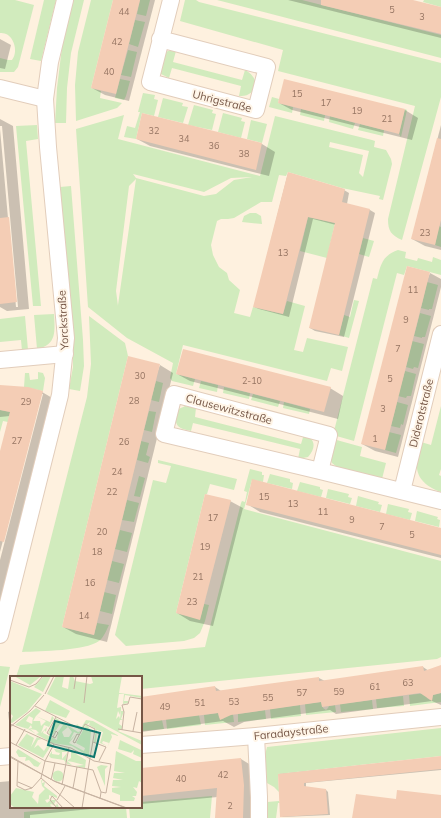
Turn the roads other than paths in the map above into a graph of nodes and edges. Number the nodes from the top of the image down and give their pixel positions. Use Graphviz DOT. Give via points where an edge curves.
graph roads {
  1 [pos="65,0"];
  2 [pos="171,0"];
  3 [pos="160,39"];
  4 [pos="0,88"];
  5 [pos="45,99"];
  6 [pos="441,334"];
  7 [pos="65,354"];
  8 [pos="0,360"];
  9 [pos="320,471"];
  10 [pos="402,492"];
  11 [pos="441,501"];
  12 [pos="0,635"];
  13 [pos="441,717"];
  14 [pos="256,736"];
  15 [pos="142,745"];
  16 [pos="10,756"];
  17 [pos="0,757"];
  18 [pos="259,818"];
  1 -- 5 [label="street, Yorckstraße" via="50,62"];
  2 -- 3 [label="street, Uhrigstraße"];
  3 -- 3 [label="street, Uhrigstraße" via="150,82 256,110 267,67"];
  4 -- 5 [label="street"];
  5 -- 7 [label="street, Yorckstraße" via="66,338"];
  6 -- 10 [label="street, Diderotstraße"];
  7 -- 8 [label="street"];
  7 -- 12 [label="street, Yorckstraße" via="60,395"];
  9 -- 9 [label="street, Clausewitzstraße" via="329,435 174,394 164,434"];
  9 -- 10 [label="street, Clausewitzstraße"];
  10 -- 11 [label="street, Clausewitzstraße"];
  13 -- 14 [label="street, Faradaystraße"];
  14 -- 15 [label="street, Faradaystraße"];
  14 -- 18 [label="street"];
  16 -- 17 [label="street"];
}
